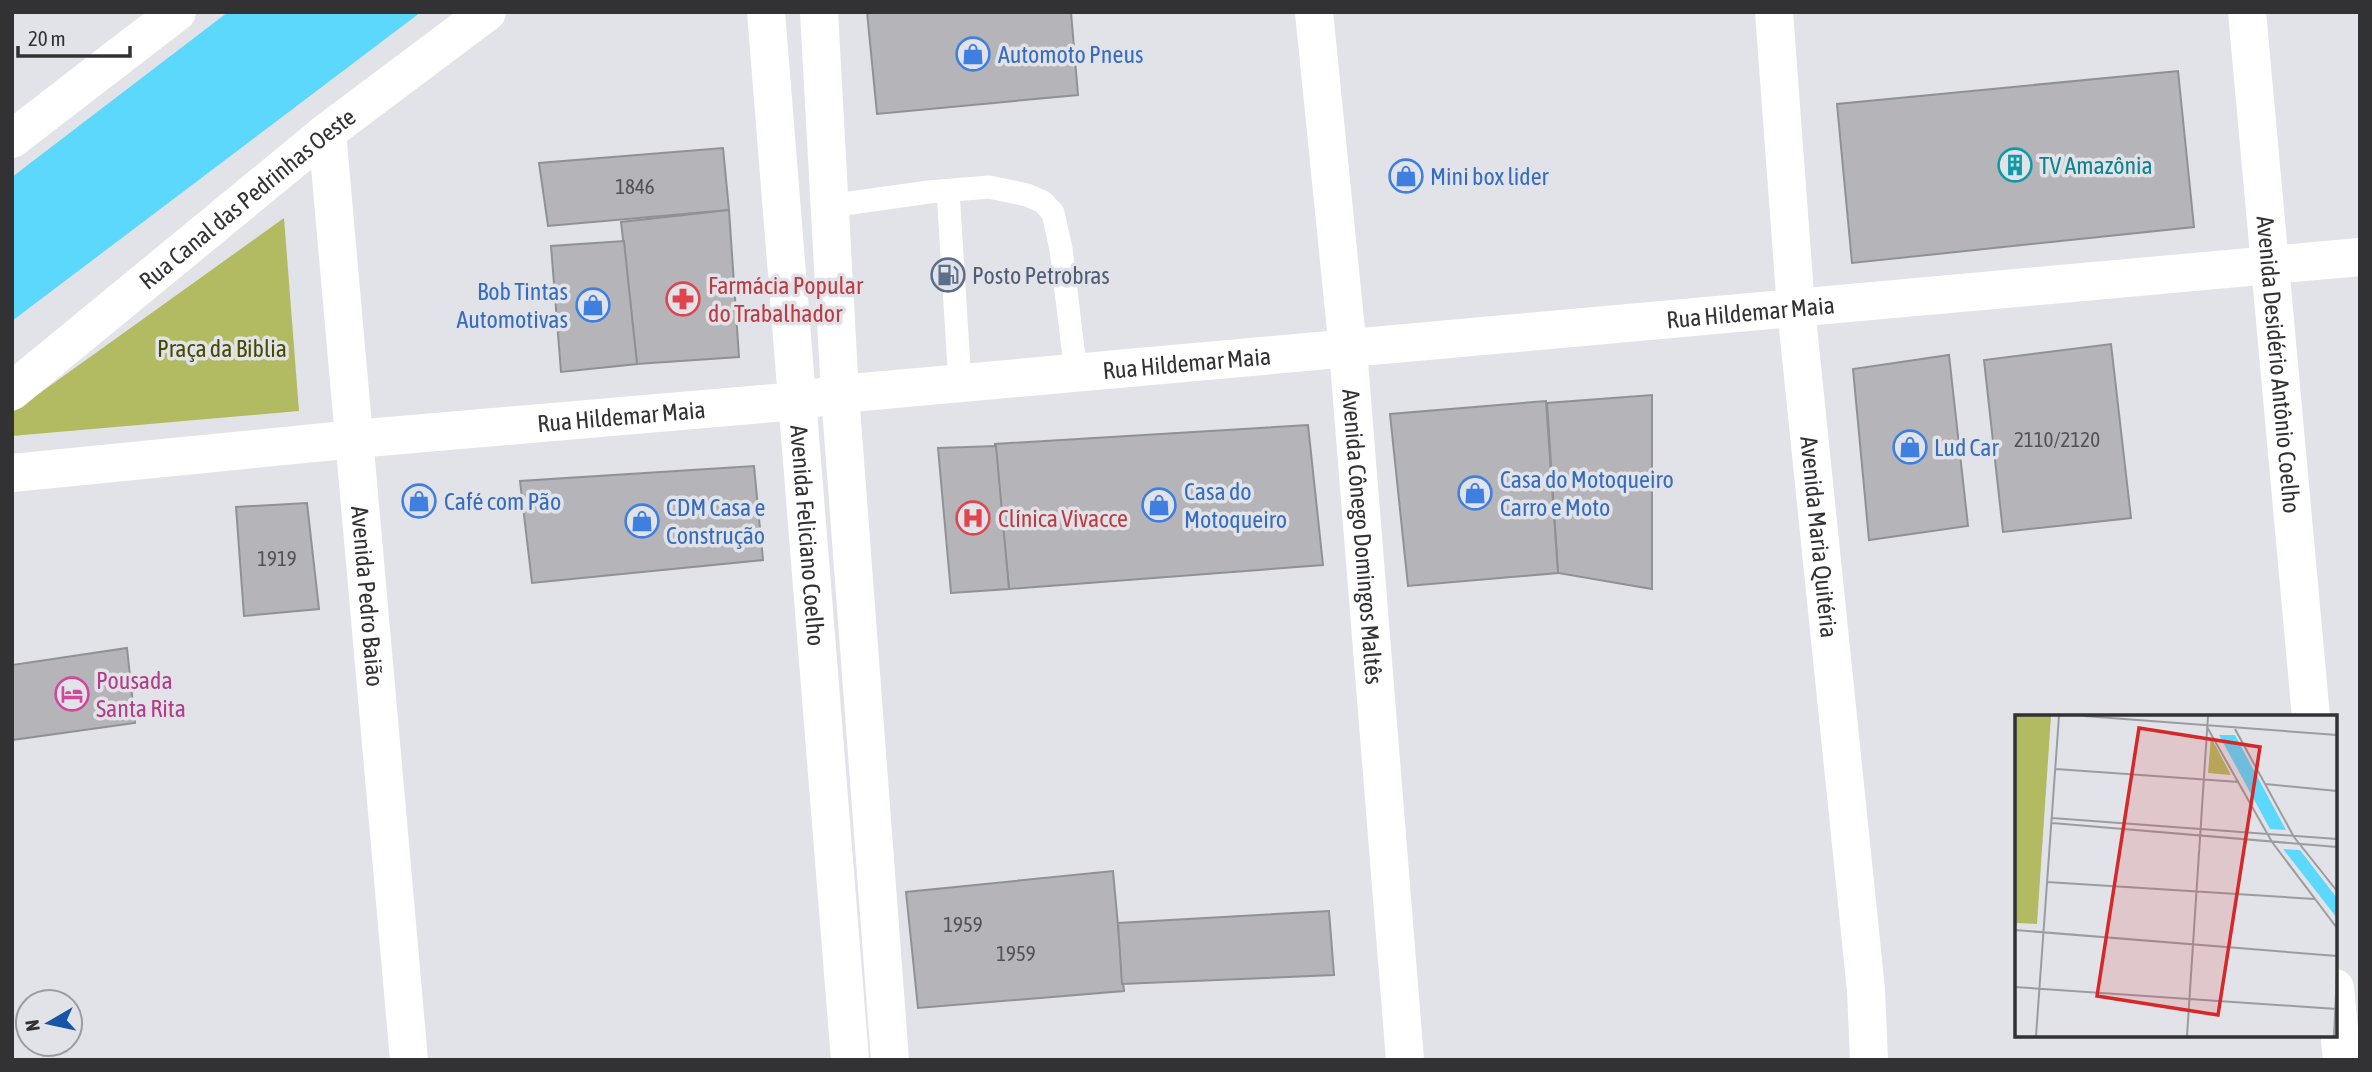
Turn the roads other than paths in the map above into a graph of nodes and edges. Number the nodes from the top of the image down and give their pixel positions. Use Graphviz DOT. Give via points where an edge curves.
graph roads {
  1 [pos="177,12"];
  2 [pos="487,12"];
  3 [pos="766,12"];
  4 [pos="819,12"];
  5 [pos="1314,12"];
  6 [pos="1773,12"];
  7 [pos="2247,12"];
  8 [pos="327,132"];
  9 [pos="12,139"];
  10 [pos="948,191"];
  11 [pos="829,206"];
  12 [pos="2360,257"];
  13 [pos="2270,264"];
  14 [pos="1796,308"];
  15 [pos="1348,350"];
  16 [pos="1076,374"];
  17 [pos="960,384"];
  18 [pos="12,391"];
  19 [pos="841,394"];
  20 [pos="797,401"];
  21 [pos="355,439"];
  22 [pos="12,473"];
  23 [pos="2311,715"];
  24 [pos="2337,1009"];
  25 [pos="409,1060"];
  26 [pos="850,1060"];
  27 [pos="890,1060"];
  28 [pos="1405,1060"];
  29 [pos="1869,1060"];
  30 [pos="2342,1060"];
  1 -- 9 [label="street"];
  2 -- 8 [label="street, Rua Canal das Pedrinhas Oeste"];
  3 -- 20 [label="street, Avenida Feliciano Coelho"];
  4 -- 11 [label="street, Avenida Feliciano Coelho"];
  5 -- 15 [label="street, Avenida Cônego Domingos Maltês"];
  6 -- 14 [label="street, Avenida Maria Quitéria"];
  7 -- 13 [label="street, Avenida Desidério Antônio Coelho"];
  8 -- 18 [label="street, Rua Canal das Pedrinhas Oeste"];
  8 -- 21 [label="street, Avenida Pedro Baião"];
  10 -- 11 [label="lane"];
  10 -- 16 [label="lane" via="989,187 1027,195 1053,213"];
  10 -- 17 [label="lane"];
  11 -- 19 [label="street, Avenida Feliciano Coelho"];
  12 -- 13 [label="street, Rua Hildemar Maia"];
  13 -- 14 [label="street, Rua Hildemar Maia"];
  13 -- 23 [label="street, Avenida Desidério Antônio Coelho"];
  14 -- 15 [label="street, Rua Hildemar Maia"];
  14 -- 29 [label="street, Avenida Maria Quitéria" via="1866,990"];
  15 -- 16 [label="street, Rua Hildemar Maia"];
  15 -- 28 [label="street, Avenida Cônego Domingos Maltês"];
  16 -- 17 [label="street, Rua Hildemar Maia"];
  17 -- 19 [label="street, Rua Hildemar Maia"];
  19 -- 20 [label="street, Rua Hildemar Maia"];
  19 -- 27 [label="street, Avenida Feliciano Coelho"];
  20 -- 21 [label="street, Rua Hildemar Maia"];
  20 -- 26 [label="street, Avenida Feliciano Coelho"];
  21 -- 22 [label="street, Rua Hildemar Maia"];
  21 -- 25 [label="street, Avenida Pedro Baião"];
  24 -- 30 [label="street"];
}
